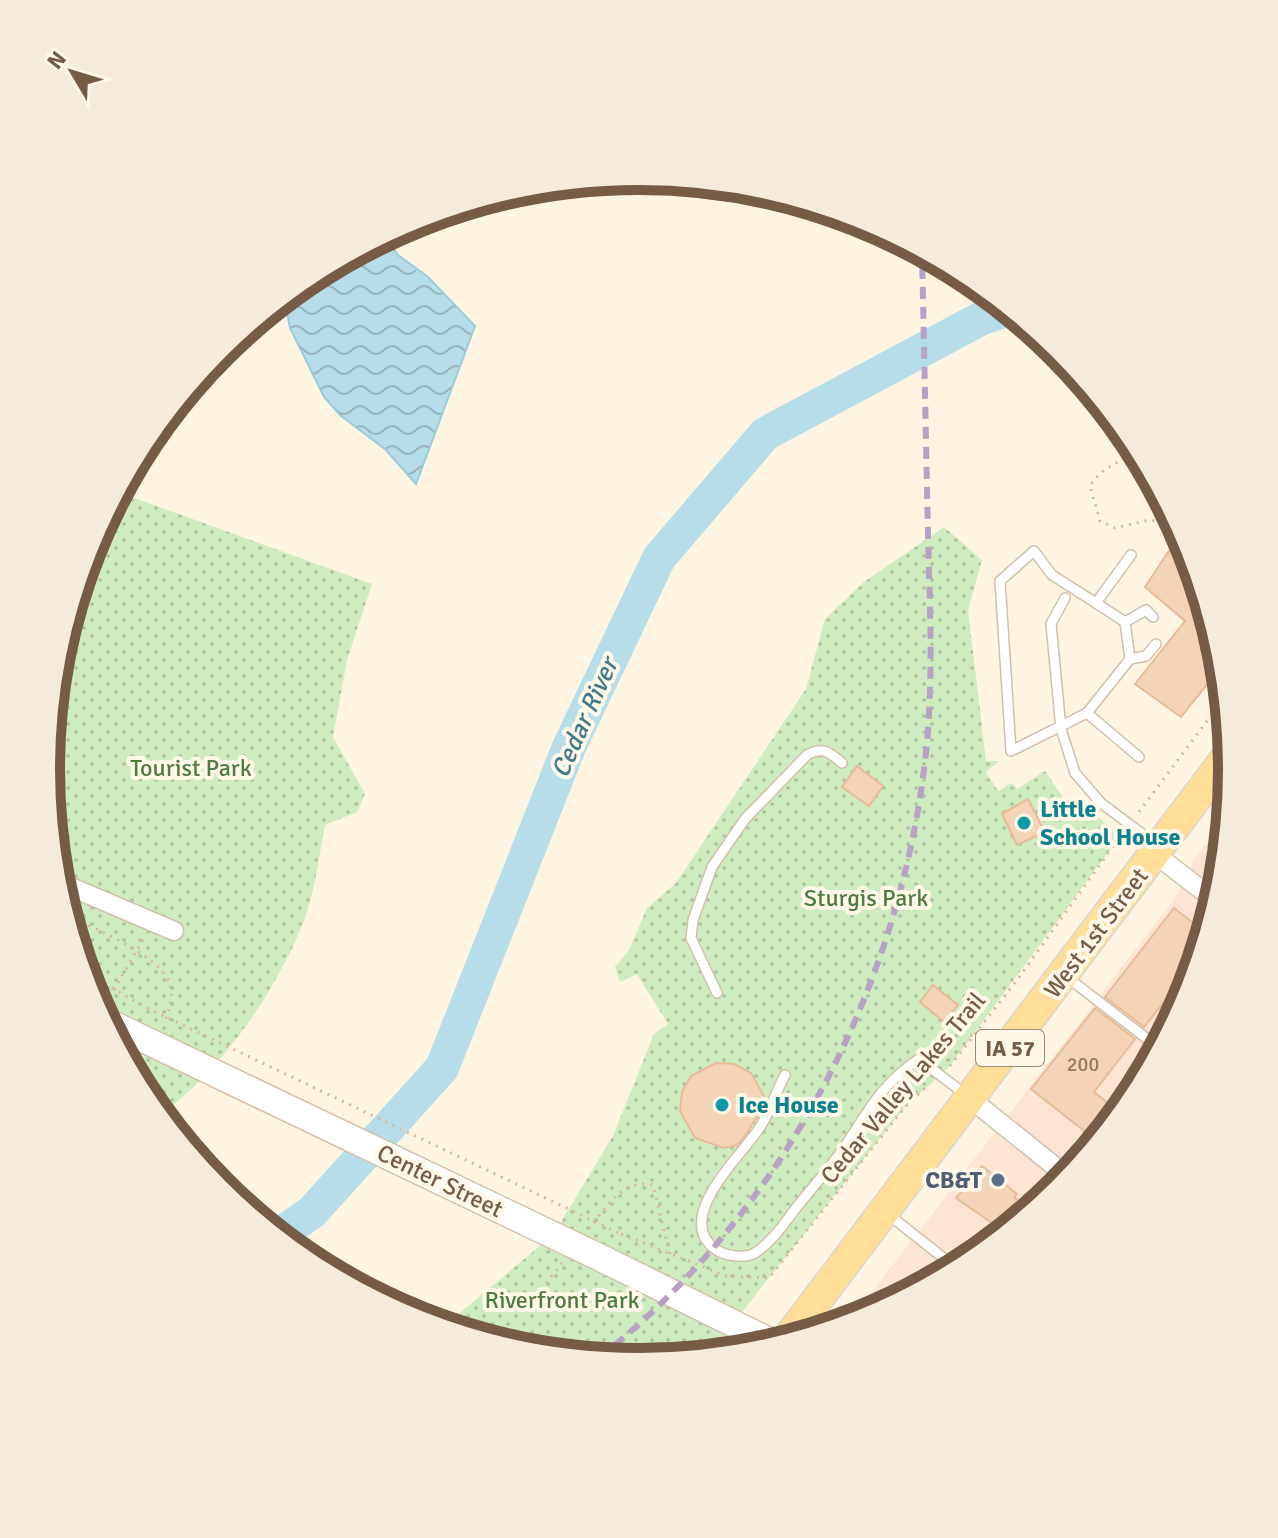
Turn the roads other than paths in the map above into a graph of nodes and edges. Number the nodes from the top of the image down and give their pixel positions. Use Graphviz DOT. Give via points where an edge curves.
graph roads {
  1 [pos="1131,555"];
  2 [pos="1065,598"];
  3 [pos="1096,603"];
  4 [pos="1153,617"];
  5 [pos="1125,622"];
  6 [pos="1156,644"];
  7 [pos="1130,659"];
  8 [pos="1087,713"];
  9 [pos="1061,729"];
  10 [pos="1139,757"];
  11 [pos="842,763"];
  12 [pos="1218,769"];
  13 [pos="1158,850"];
  14 [pos="72,888"];
  15 [pos="1205,891"];
  16 [pos="174,931"];
  17 [pos="1064,975"];
  18 [pos="717,993"];
  19 [pos="127,1038"];
  20 [pos="1150,1041"];
  21 [pos="785,1075"];
  22 [pos="972,1100"];
  23 [pos="1057,1168"];
  24 [pos="885,1212"];
  25 [pos="945,1260"];
  26 [pos="798,1325"];
  27 [pos="758,1336"];
  1 -- 3 [label="lane"];
  2 -- 9 [label="lane" via="1051,624"];
  3 -- 5 [label="lane"];
  3 -- 9 [label="lane" via="1052,575 1034,551 1000,581 1011,751"];
  4 -- 5 [label="lane" via="1146,610"];
  5 -- 7 [label="lane"];
  6 -- 7 [label="lane" via="1146,656"];
  7 -- 8 [label="lane"];
  8 -- 9 [label="lane"];
  8 -- 10 [label="lane"];
  9 -- 13 [label="lane" via="1075,773 1101,803"];
  11 -- 18 [label="lane" via="828,751 817,749 807,755 745,819 712,867 691,938"];
  12 -- 13 [label="main road, West 1st Street / IA 57"];
  13 -- 15 [label="street"];
  13 -- 17 [label="main road, West 1st Street / IA 57"];
  14 -- 16 [label="street"];
  17 -- 20 [label="lane"];
  17 -- 22 [label="main road, West 1st Street / IA 57"];
  19 -- 27 [label="main road, Center Street, bridge"];
  21 -- 22 [label="lane" via="760,1128 702,1207 705,1234 713,1248 731,1256 752,1255 773,1238 899,1071 919,1059"];
  22 -- 23 [label="street"];
  22 -- 24 [label="main road, West 1st Street / IA 57"];
  24 -- 25 [label="lane"];
  24 -- 26 [label="main road, West 1st Street / IA 57"];
}
